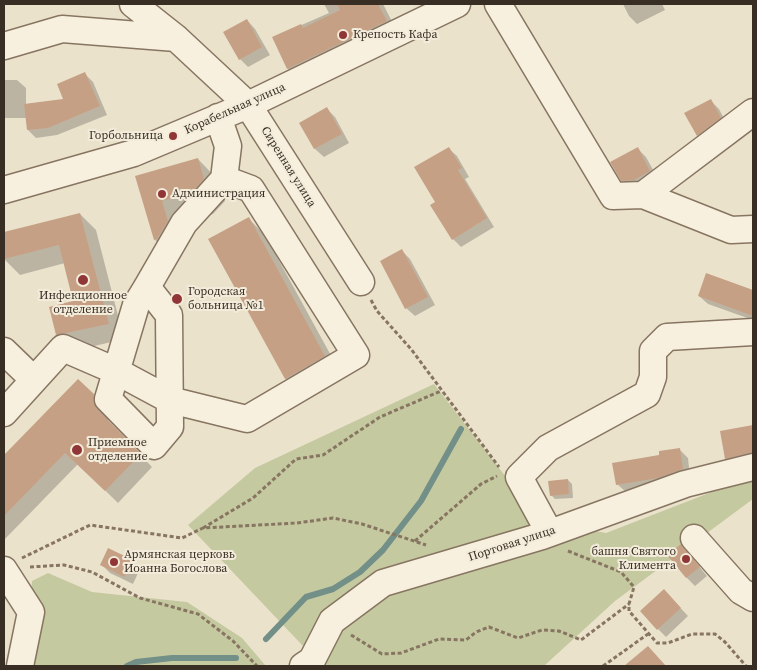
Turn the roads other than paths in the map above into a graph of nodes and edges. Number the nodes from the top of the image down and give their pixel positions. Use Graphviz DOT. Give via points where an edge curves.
graph roads {
  1 [pos="133,4"];
  2 [pos="457,4"];
  3 [pos="498,4"];
  4 [pos="176,38"];
  5 [pos="4,46"];
  6 [pos="248,105"];
  7 [pos="753,112"];
  8 [pos="218,118"];
  9 [pos="224,179"];
  10 [pos="4,190"];
  11 [pos="643,194"];
  12 [pos="753,229"];
  13 [pos="361,282"];
  14 [pos="147,287"];
  15 [pos="753,332"];
  16 [pos="4,351"];
  17 [pos="116,371"];
  18 [pos="34,380"];
  19 [pos="170,400"];
  20 [pos="4,413"];
  21 [pos="753,467"];
  22 [pos="546,534"];
  23 [pos="694,538"];
  24 [pos="15,565"];
  25 [pos="753,598"];
  26 [pos="20,666"];
  27 [pos="303,666"];
  1 -- 4 [label="street, Сиренная улица"];
  2 -- 6 [label="street, Корабельная улица"];
  3 -- 11 [label="street" via="613,196"];
  4 -- 5 [label="street" via="62,29"];
  4 -- 6 [label="street, Сиренная улица"];
  6 -- 8 [label="street, Корабельная улица"];
  6 -- 13 [label="street, Сиренная улица"];
  7 -- 11 [label="street"];
  8 -- 9 [label="street" via="228,146"];
  8 -- 10 [label="street, Корабельная улица" via="134,153"];
  9 -- 14 [label="street" via="184,223"];
  9 -- 19 [label="street" via="251,189 356,355 247,419"];
  11 -- 12 [label="street" via="731,230"];
  14 -- 17 [label="street" via="136,305"];
  14 -- 19 [label="street" via="169,315"];
  15 -- 22 [label="street" via="667,337 653,351 653,377 647,394 548,448 519,477"];
  16 -- 18 [label="street"];
  17 -- 18 [label="street" via="63,348"];
  17 -- 19 [label="street"];
  17 -- 19 [label="street" via="108,399 154,446 170,427"];
  18 -- 20 [label="street"];
  21 -- 22 [label="street, Портовая улица" via="685,484"];
  22 -- 27 [label="street, Портовая улица" via="383,583 332,621 312,660"];
  23 -- 25 [label="street" via="741,591"];
  24 -- 26 [label="street" via="31,612"];
}
